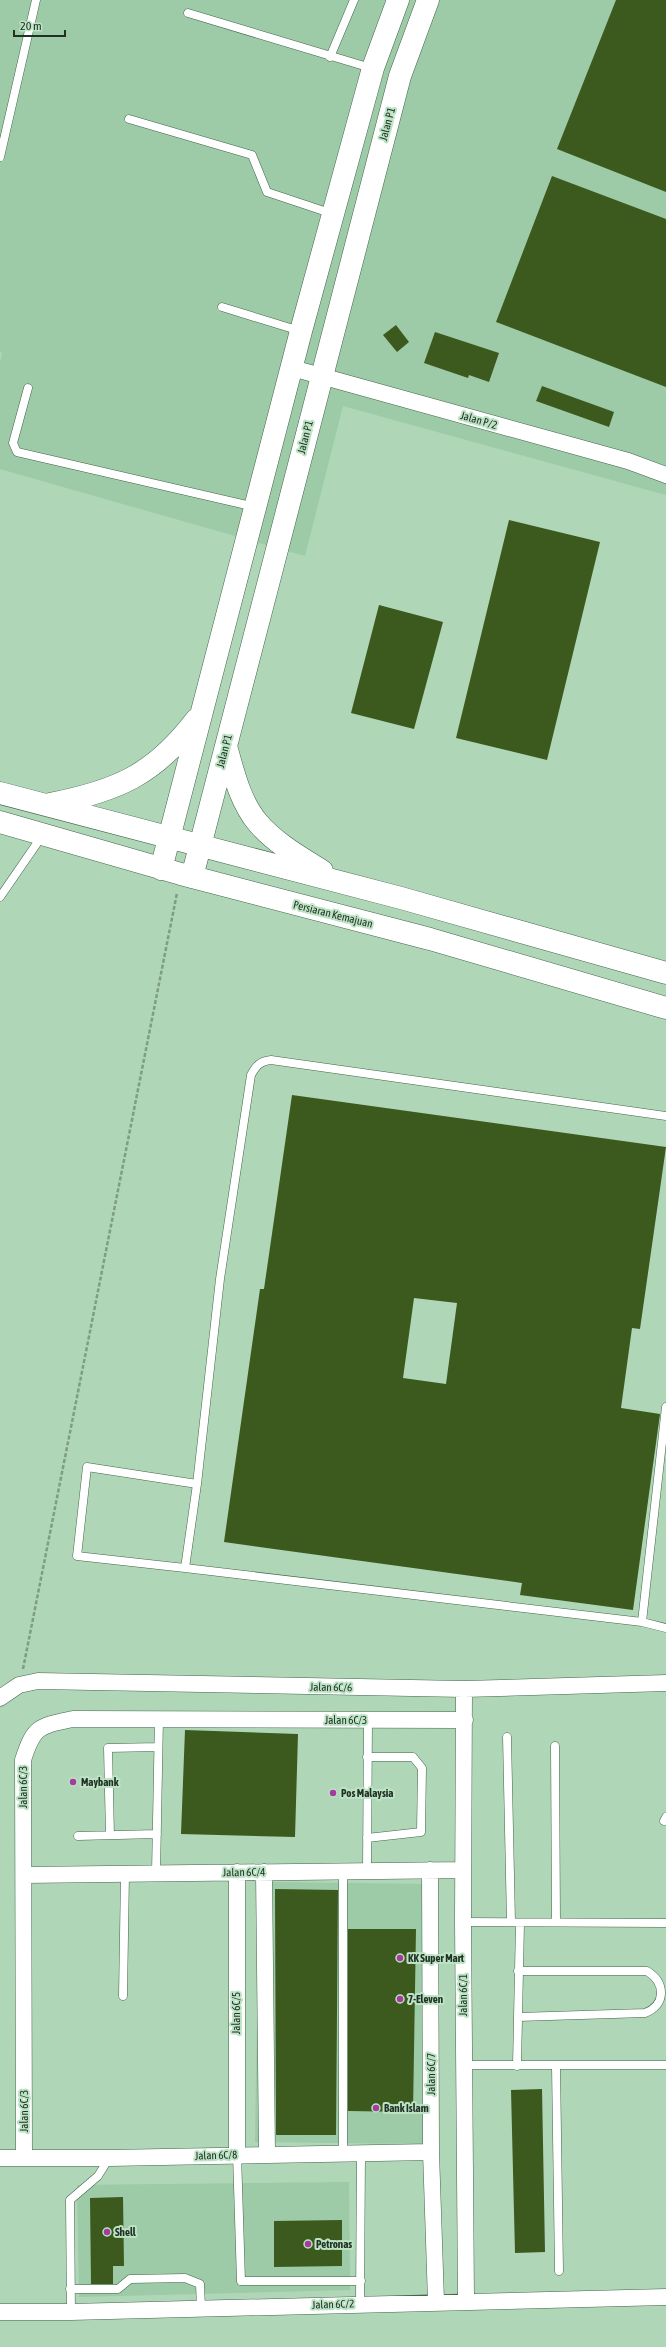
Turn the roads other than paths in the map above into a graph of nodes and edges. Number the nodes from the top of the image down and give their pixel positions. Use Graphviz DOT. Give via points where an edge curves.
graph roads {
  1 [pos="36,0"];
  2 [pos="354,0"];
  3 [pos="398,0"];
  4 [pos="428,0"];
  5 [pos="188,13"];
  6 [pos="330,57"];
  7 [pos="373,68"];
  8 [pos="129,119"];
  9 [pos="0,157"];
  10 [pos="334,214"];
  11 [pos="222,307"];
  12 [pos="301,331"];
  13 [pos="292,368"];
  14 [pos="321,376"];
  15 [pos="28,388"];
  16 [pos="666,475"];
  17 [pos="256,507"];
  18 [pos="201,713"];
  19 [pos="226,746"];
  20 [pos="0,793"];
  21 [pos="45,805"];
  22 [pos="0,822"];
  23 [pos="44,834"];
  24 [pos="169,838"];
  25 [pos="200,846"];
  26 [pos="178,873"];
  27 [pos="340,882"];
  28 [pos="0,897"];
  29 [pos="666,973"];
  30 [pos="666,1008"];
  31 [pos="666,1116"];
  32 [pos="666,1407"];
  33 [pos="197,1484"];
  34 [pos="184,1568"];
  35 [pos="642,1622"];
  36 [pos="666,1628"];
  37 [pos="666,1683"];
  38 [pos="464,1689"];
  39 [pos="0,1698"];
  40 [pos="159,1720"];
  41 [pos="368,1720"];
  42 [pos="464,1720"];
  43 [pos="507,1737"];
  44 [pos="555,1746"];
  45 [pos="158,1747"];
  46 [pos="367,1756"];
  47 [pos="157,1834"];
  48 [pos="78,1836"];
  49 [pos="110,1836"];
  50 [pos="367,1838"];
  51 [pos="430,1870"];
  52 [pos="463,1870"];
  53 [pos="344,1871"];
  54 [pos="367,1871"];
  55 [pos="237,1872"];
  56 [pos="264,1872"];
  57 [pos="156,1873"];
  58 [pos="125,1874"];
  59 [pos="24,1875"];
  60 [pos="463,1922"];
  61 [pos="515,1922"];
  62 [pos="556,1922"];
  63 [pos="666,1923"];
  64 [pos="518,1971"];
  65 [pos="123,1996"];
  66 [pos="518,2017"];
  67 [pos="464,2065"];
  68 [pos="666,2065"];
  69 [pos="517,2066"];
  70 [pos="556,2066"];
  71 [pos="431,2152"];
  72 [pos="343,2153"];
  73 [pos="360,2153"];
  74 [pos="237,2154"];
  75 [pos="267,2154"];
  76 [pos="0,2158"];
  77 [pos="24,2158"];
  78 [pos="109,2158"];
  79 [pos="560,2271"];
  80 [pos="361,2281"];
  81 [pos="70,2289"];
  82 [pos="666,2297"];
  83 [pos="466,2300"];
  84 [pos="436,2301"];
  85 [pos="360,2303"];
  86 [pos="201,2308"];
  87 [pos="0,2312"];
  88 [pos="71,2312"];
  1 -- 9 [label="lane"];
  2 -- 6 [label="lane"];
  3 -- 7 [label="main road"];
  4 -- 14 [label="main road, Jalan P1" via="400,76"];
  5 -- 6 [label="lane"];
  6 -- 7 [label="lane"];
  7 -- 10 [label="main road"];
  8 -- 10 [label="lane" via="252,156 267,192"];
  10 -- 12 [label="main road"];
  11 -- 12 [label="lane"];
  12 -- 13 [label="main road"];
  13 -- 14 [label="street, Jalan P/2"];
  13 -- 17 [label="main road"];
  14 -- 16 [label="street, Jalan P/2" via="628,461"];
  14 -- 19 [label="main road, Jalan P1"];
  15 -- 17 [label="lane" via="13,443 17,452"];
  17 -- 18 [label="main road"];
  18 -- 21 [label="main road" via="163,758 126,783 98,794"];
  18 -- 24 [label="main road"];
  19 -- 25 [label="main road, Jalan P1"];
  19 -- 27 [label="main road" via="238,785 258,822 280,844"];
  20 -- 21 [label="main road"];
  21 -- 24 [label="main road"];
  22 -- 23 [label="main road, Persiaran Kemajuan"];
  23 -- 26 [label="main road, Persiaran Kemajuan"];
  23 -- 28 [label="lane"];
  24 -- 25 [label="main road"];
  24 -- 26 [label="main road"];
  25 -- 26 [label="main road, Jalan P1"];
  25 -- 27 [label="main road"];
  26 -- 30 [label="main road, Persiaran Kemajuan" via="430,939"];
  27 -- 29 [label="main road"];
  31 -- 33 [label="lane" via="271,1060 263,1061 251,1075 220,1279"];
  32 -- 35 [label="lane"];
  33 -- 34 [label="lane"];
  33 -- 34 [label="lane" via="87,1467 77,1556"];
  34 -- 35 [label="lane"];
  35 -- 36 [label="lane"];
  37 -- 38 [label="street, Jalan 6C/6"];
  38 -- 39 [label="street, Jalan 6C/6" via="38,1681 20,1685"];
  38 -- 42 [label="street, Jalan 6C/1"];
  40 -- 41 [label="street, Jalan 6C/3"];
  40 -- 45 [label="lane"];
  40 -- 59 [label="street, Jalan 6C/3" via="73,1719 45,1725 30,1738 23,1760"];
  41 -- 42 [label="street, Jalan 6C/3"];
  41 -- 46 [label="lane"];
  42 -- 52 [label="street, Jalan 6C/1"];
  43 -- 61 [label="lane"];
  44 -- 62 [label="lane"];
  45 -- 47 [label="lane"];
  45 -- 49 [label="lane" via="108,1748"];
  46 -- 50 [label="lane"];
  46 -- 50 [label="lane" via="413,1757 422,1768 421,1832"];
  47 -- 49 [label="lane"];
  47 -- 57 [label="lane"];
  48 -- 49 [label="lane"];
  50 -- 54 [label="lane"];
  51 -- 52 [label="street, Jalan 6C/4"];
  51 -- 54 [label="street, Jalan 6C/4"];
  51 -- 71 [label="street, Jalan 6C/7"];
  52 -- 60 [label="street, Jalan 6C/1"];
  53 -- 54 [label="street, Jalan 6C/4"];
  53 -- 56 [label="street, Jalan 6C/4"];
  53 -- 72 [label="lane"];
  55 -- 56 [label="street, Jalan 6C/4"];
  55 -- 57 [label="street, Jalan 6C/4"];
  55 -- 74 [label="street, Jalan 6C/5"];
  56 -- 75 [label="street"];
  57 -- 58 [label="street, Jalan 6C/4"];
  58 -- 59 [label="street, Jalan 6C/4"];
  58 -- 65 [label="lane"];
  59 -- 77 [label="street, Jalan 6C/3"];
  60 -- 61 [label="lane"];
  60 -- 67 [label="street, Jalan 6C/1"];
  61 -- 62 [label="lane"];
  61 -- 64 [label="lane"];
  62 -- 63 [label="lane"];
  64 -- 66 [label="lane"];
  64 -- 66 [label="lane" via="647,1971 656,1976 662,1984 664,1993 654,2010 645,2014"];
  66 -- 69 [label="lane"];
  67 -- 69 [label="lane"];
  67 -- 83 [label="street, Jalan 6C/1"];
  68 -- 70 [label="lane"];
  69 -- 70 [label="lane"];
  70 -- 79 [label="lane"];
  71 -- 73 [label="street, Jalan 6C/8"];
  71 -- 84 [label="street, Jalan 6C/7"];
  72 -- 73 [label="street, Jalan 6C/8"];
  72 -- 75 [label="street, Jalan 6C/8"];
  73 -- 80 [label="lane"];
  74 -- 75 [label="street, Jalan 6C/8"];
  74 -- 78 [label="street, Jalan 6C/8"];
  74 -- 80 [label="lane" via="241,2281"];
  76 -- 77 [label="street, Jalan 6C/8"];
  77 -- 78 [label="street, Jalan 6C/8"];
  78 -- 81 [label="lane" via="98,2176 70,2200"];
  80 -- 85 [label="lane"];
  81 -- 86 [label="lane" via="118,2289 130,2279 185,2278 200,2284"];
  81 -- 88 [label="lane"];
  82 -- 83 [label="street, Jalan 6C/2"];
  83 -- 84 [label="street, Jalan 6C/2"];
  84 -- 85 [label="street, Jalan 6C/2"];
  85 -- 86 [label="street, Jalan 6C/2"];
  86 -- 88 [label="street, Jalan 6C/2"];
  87 -- 88 [label="street, Jalan 6C/2"];
}
